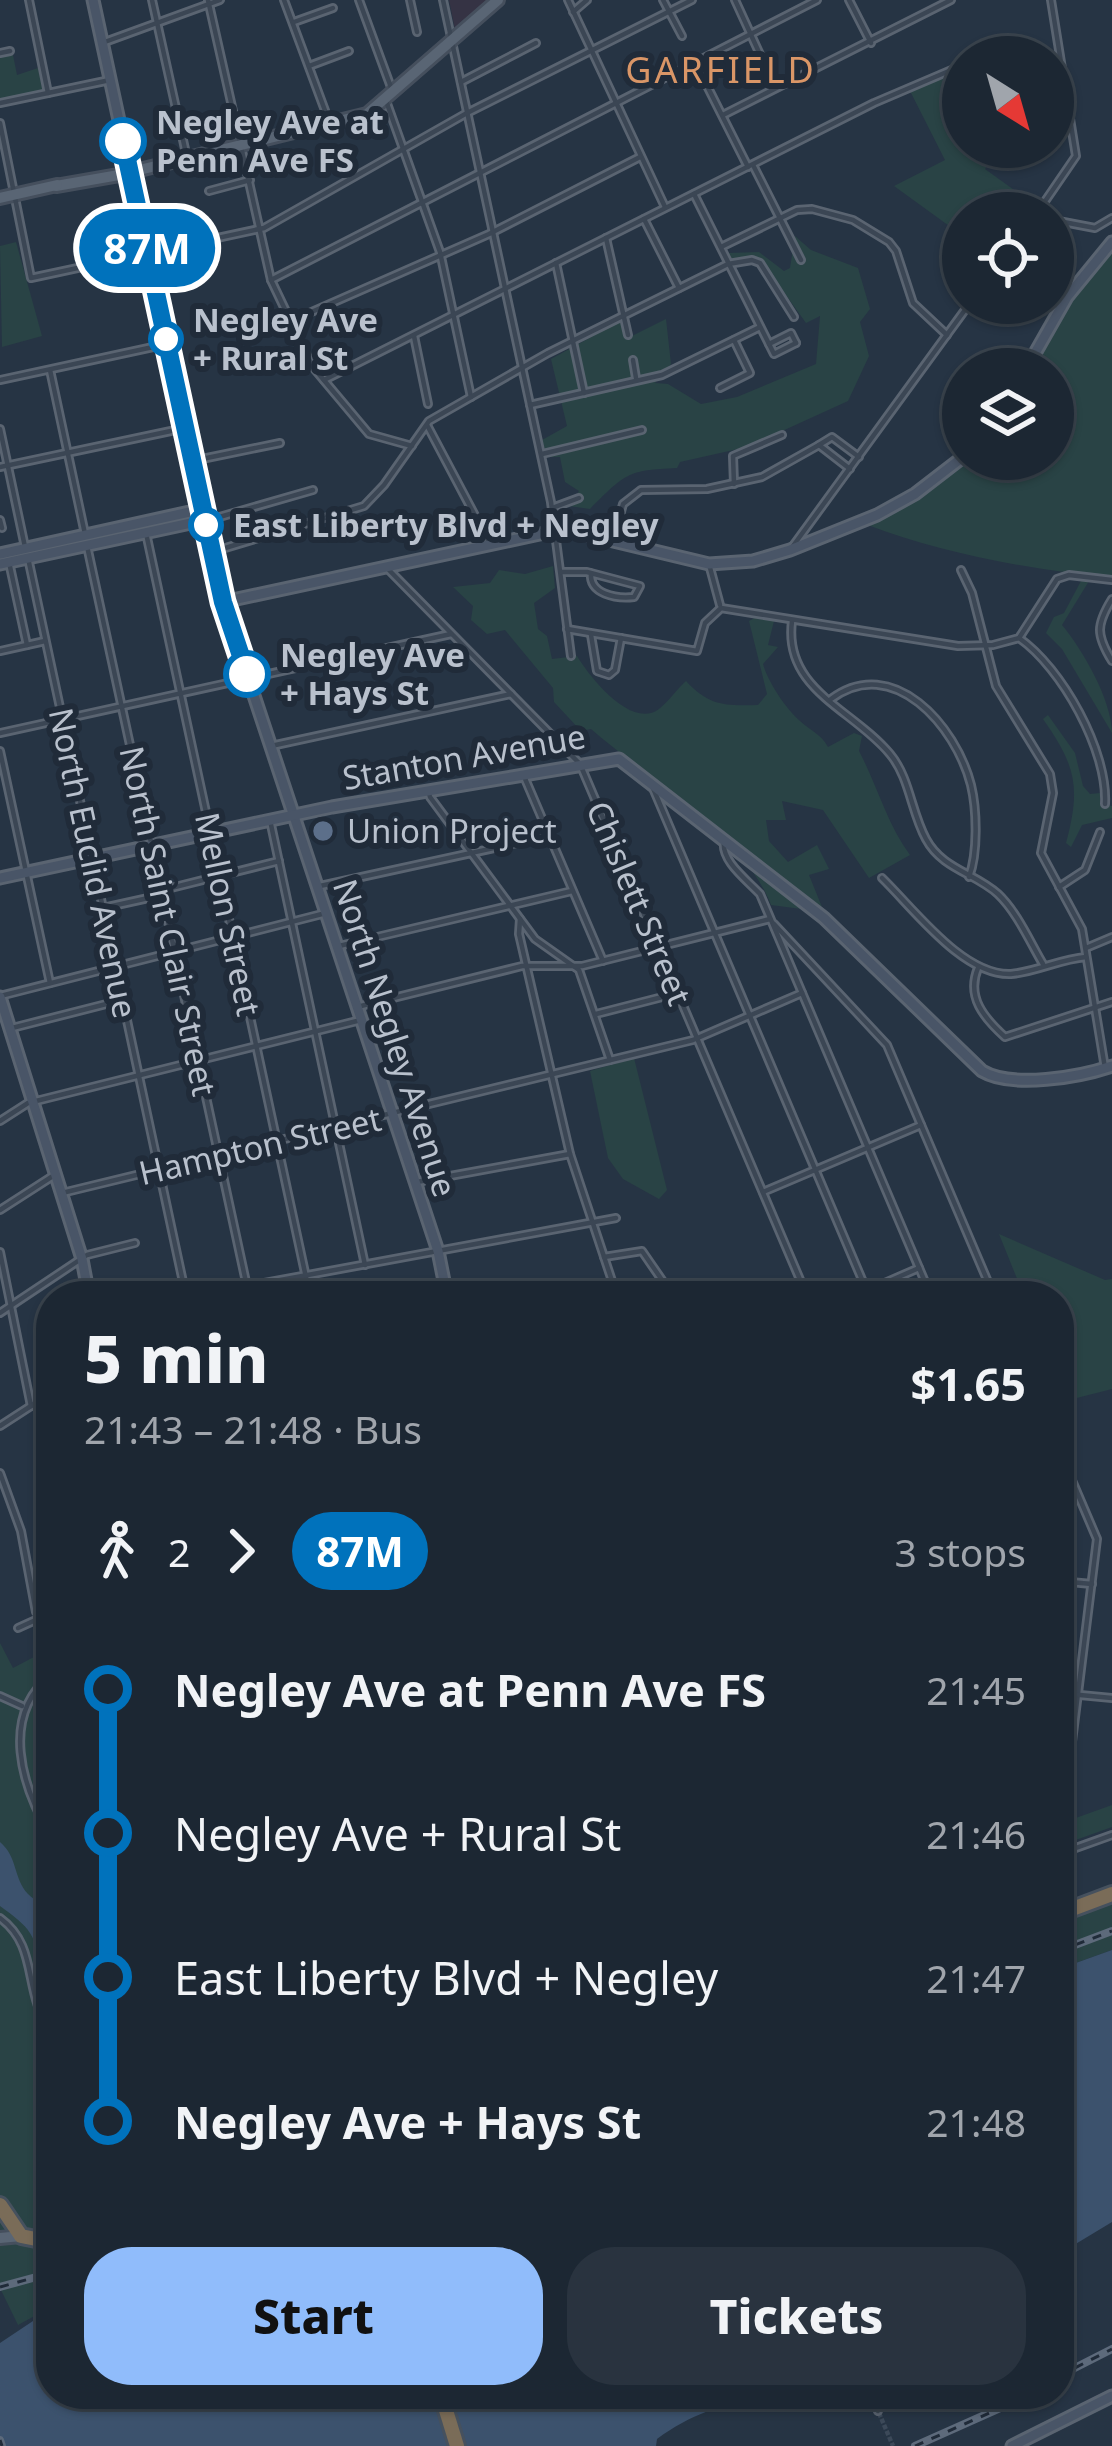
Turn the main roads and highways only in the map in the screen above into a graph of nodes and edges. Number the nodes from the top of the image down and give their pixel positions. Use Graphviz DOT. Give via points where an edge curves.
graph roads {
  1 [pos="498,0"];
  2 [pos="0,198"];
  3 [pos="1112,1894"];
  4 [pos="1074,1908"];
  5 [pos="0,2204"];
  6 [pos="36,2230"];
  7 [pos="21,2236"];
  8 [pos="0,2238"];
  9 [pos="36,2238"];
  10 [pos="443,2409"];
  11 [pos="454,2446"];
  1 -- 2 [label="main road" via="367,114"];
  3 -- 4 [label="highway"];
  5 -- 6 [label="highway"];
  5 -- 7 [label="highway"];
  7 -- 8 [label="main road"];
  7 -- 9 [label="highway"];
  10 -- 11 [label="highway"];
}
